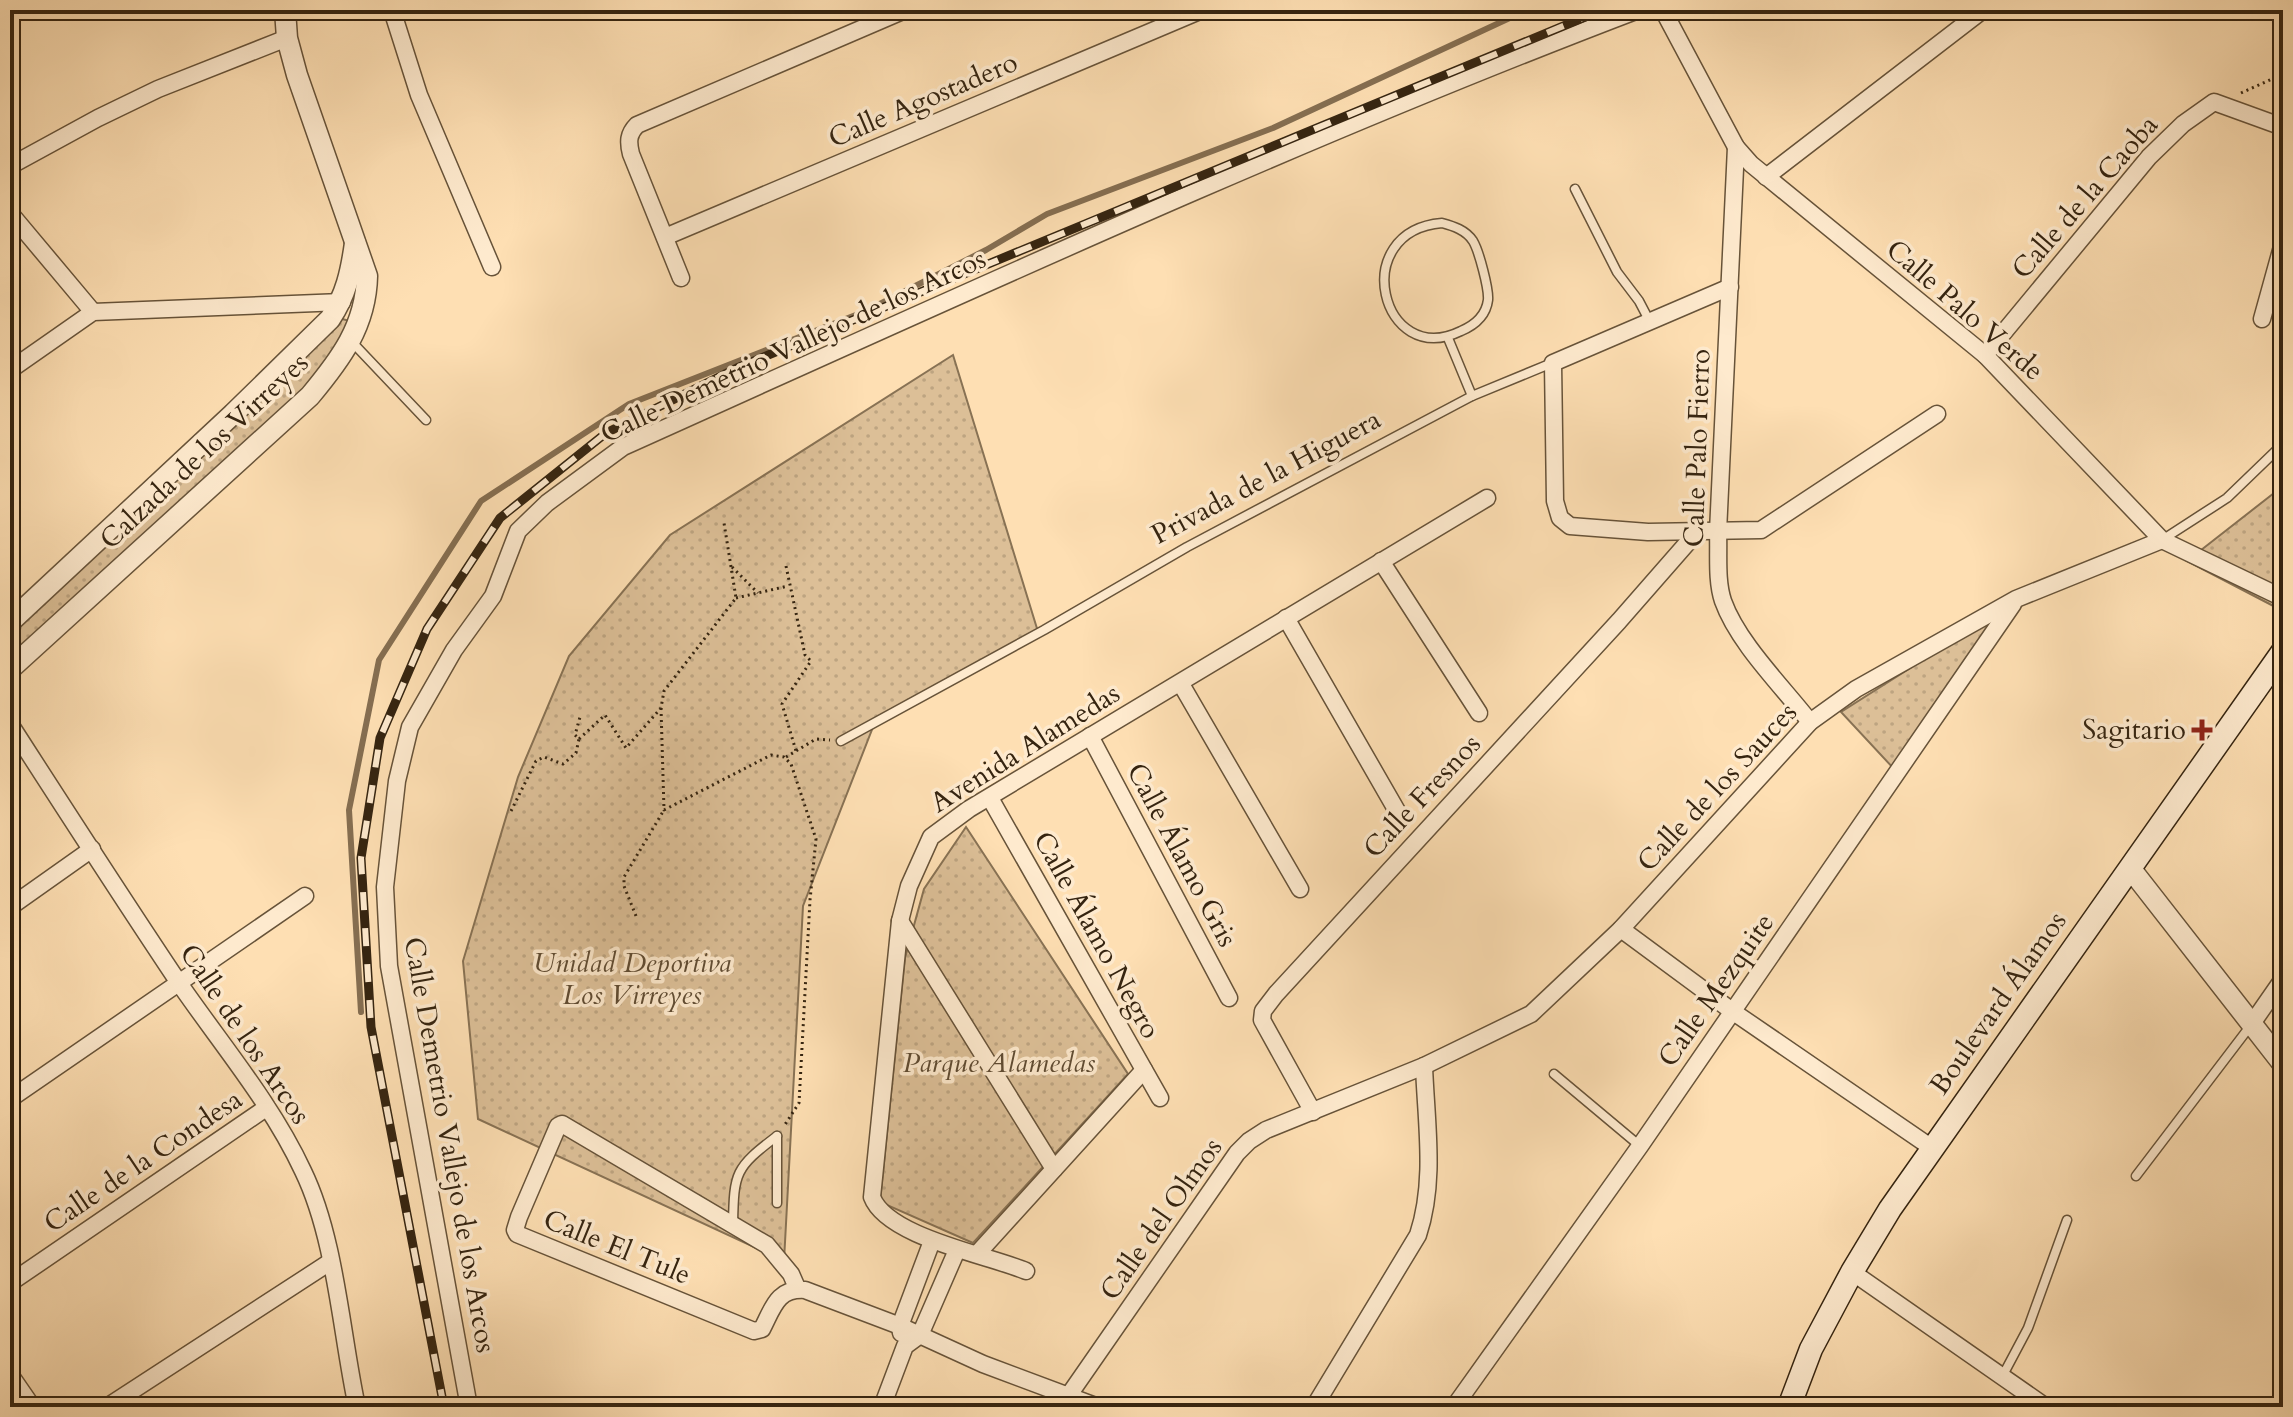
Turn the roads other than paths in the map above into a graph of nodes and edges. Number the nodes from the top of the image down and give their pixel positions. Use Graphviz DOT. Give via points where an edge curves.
graph roads {
  1 [pos="285,10"];
  2 [pos="392,10"];
  3 [pos="905,10"];
  4 [pos="1202,10"];
  5 [pos="1638,10"];
  6 [pos="1663,10"];
  7 [pos="1983,10"];
  8 [pos="287,38"];
  9 [pos="2283,127"];
  10 [pos="1736,147"];
  11 [pos="10,166"];
  12 [pos="1766,177"];
  13 [pos="1575,189"];
  14 [pos="10,213"];
  15 [pos="665,237"];
  16 [pos="356,240"];
  17 [pos="2283,243"];
  18 [pos="492,267"];
  19 [pos="681,278"];
  20 [pos="1730,287"];
  21 [pos="342,302"];
  22 [pos="93,312"];
  23 [pos="2262,319"];
  24 [pos="1650,322"];
  25 [pos="1448,338"];
  26 [pos="351,341"];
  27 [pos="1985,355"];
  28 [pos="1553,363"];
  29 [pos="10,370"];
  30 [pos="1472,396"];
  31 [pos="1937,414"];
  32 [pos="426,420"];
  33 [pos="2283,444"];
  34 [pos="1487,498"];
  35 [pos="1718,532"];
  36 [pos="1696,533"];
  37 [pos="2162,540"];
  38 [pos="1381,561"];
  39 [pos="2283,598"];
  40 [pos="2016,599"];
  41 [pos="1286,618"];
  42 [pos="10,622"];
  43 [pos="2283,651"];
  44 [pos="10,669"];
  45 [pos="1181,684"];
  46 [pos="1479,713"];
  47 [pos="1810,722"];
  48 [pos="10,724"];
  49 [pos="1090,736"];
  50 [pos="841,741"];
  51 [pos="990,798"];
  52 [pos="1397,811"];
  53 [pos="92,849"];
  54 [pos="2130,868"];
  55 [pos="1300,889"];
  56 [pos="305,896"];
  57 [pos="10,907"];
  58 [pos="900,921"];
  59 [pos="1621,929"];
  60 [pos="2283,979"];
  61 [pos="179,983"];
  62 [pos="1229,998"];
  63 [pos="1732,1011"];
  64 [pos="2251,1025"];
  65 [pos="2283,1064"];
  66 [pos="1424,1066"];
  67 [pos="1144,1070"];
  68 [pos="1554,1074"];
  69 [pos="1160,1098"];
  70 [pos="10,1099"];
  71 [pos="266,1108"];
  72 [pos="1313,1112"];
  73 [pos="1640,1146"];
  74 [pos="1932,1148"];
  75 [pos="1054,1169"];
  76 [pos="2136,1176"];
  77 [pos="777,1203"];
  78 [pos="2067,1220"];
  79 [pos="733,1225"];
  80 [pos="932,1241"];
  81 [pos="957,1250"];
  82 [pos="977,1254"];
  83 [pos="330,1262"];
  84 [pos="1026,1271"];
  85 [pos="1852,1272"];
  86 [pos="10,1283"];
  87 [pos="798,1290"];
  88 [pos="900,1326"];
  89 [pos="920,1335"];
  90 [pos="905,1346"];
  91 [pos="2002,1377"];
  92 [pos="10,1378"];
  93 [pos="1067,1401"];
  94 [pos="30,1407"];
  95 [pos="107,1407"];
  96 [pos="357,1407"];
  97 [pos="469,1407"];
  98 [pos="882,1407"];
  99 [pos="1098,1407"];
  100 [pos="1314,1407"];
  101 [pos="1454,1407"];
  102 [pos="1789,1407"];
  103 [pos="2046,1407"];
  1 -- 8 [label="street, Calzada de los Virreyes"];
  2 -- 18 [label="street" via="419,95"];
  3 -- 15 [label="street" via="637,125 628,144"];
  4 -- 15 [label="street, Calle Agostadero"];
  5 -- 97 [label="street, Calle Demetrio Vallejo de los Arcos" via="1490,66 1227,178 623,447 518,531 493,596 454,650 410,727 397,781 385,887 389,966"];
  6 -- 10 [label="street, Calle Palo Verde"];
  7 -- 12 [label="street"];
  8 -- 11 [label="street" via="158,89"];
  8 -- 16 [label="street, Calzada de los Virreyes"];
  9 -- 27 [label="street, Calle de la Caoba" via="2214,102 2183,124 2149,157"];
  10 -- 12 [label="street, Calle Palo Verde"];
  10 -- 20 [label="street, Calle Palo Fierro"];
  12 -- 27 [label="street, Calle Palo Verde"];
  13 -- 24 [label="lane" via="1617,272"];
  14 -- 22 [label="street"];
  15 -- 19 [label="street"];
  16 -- 21 [label="street, Calzada de los Virreyes"];
  16 -- 26 [label="street, Calzada de los Virreyes" via="367,296"];
  17 -- 23 [label="street"];
  20 -- 24 [label="street, Privada de la Higuera"];
  20 -- 35 [label="street, Calle Palo Fierro"];
  21 -- 22 [label="street"];
  21 -- 42 [label="street, Calzada de los Virreyes" via="233,414"];
  22 -- 29 [label="street"];
  24 -- 28 [label="street, Privada de la Higuera"];
  25 -- 25 [label="lane" via="1479,320 1487,288 1473,241 1455,226 1430,224 1396,245 1383,288 1402,324 1431,338"];
  25 -- 30 [label="lane"];
  26 -- 32 [label="lane"];
  26 -- 44 [label="street, Calzada de los Virreyes" via="310,396"];
  27 -- 37 [label="street, Calle Palo Verde"];
  28 -- 30 [label="lane, Privada de la Higuera"];
  28 -- 36 [label="street" via="1555,501 1560,518 1570,526 1591,529"];
  30 -- 50 [label="lane, Privada de la Higuera" via="1187,547"];
  31 -- 35 [label="street" via="1761,530"];
  33 -- 37 [label="lane" via="2227,498"];
  34 -- 38 [label="street, Avenida Alamedas"];
  35 -- 36 [label="street"];
  35 -- 47 [label="street, Calle Palo Fierro" via="1721,588 1731,617"];
  36 -- 72 [label="street, Calle Fresnos" via="1263,1011 1262,1020"];
  37 -- 39 [label="street, Calle Palo Verde"];
  37 -- 40 [label="street, Calle de los Sauces"];
  38 -- 41 [label="street, Avenida Alamedas"];
  38 -- 46 [label="street"];
  40 -- 47 [label="street, Calle de los Sauces" via="1856,689"];
  40 -- 63 [label="street, Calle Mezquite"];
  41 -- 45 [label="street, Avenida Alamedas"];
  41 -- 52 [label="street"];
  43 -- 54 [label="main road, Boulevard Álamos"];
  45 -- 49 [label="street, Avenida Alamedas"];
  45 -- 55 [label="street"];
  47 -- 59 [label="street, Calle de los Sauces"];
  48 -- 53 [label="street, Calle de los Arcos"];
  49 -- 51 [label="street, Avenida Alamedas"];
  49 -- 62 [label="street, Calle Álamo Gris"];
  51 -- 58 [label="street, Avenida Alamedas" via="931,837"];
  51 -- 67 [label="street, Calle Álamo Negro"];
  53 -- 57 [label="street"];
  53 -- 61 [label="street, Calle de los Arcos"];
  54 -- 64 [label="street"];
  54 -- 74 [label="main road, Boulevard Álamos"];
  56 -- 61 [label="street"];
  58 -- 75 [label="street"];
  58 -- 80 [label="street, Avenida Alamedas" via="872,1197 881,1213"];
  59 -- 63 [label="street"];
  59 -- 66 [label="street, Calle de los Sauces" via="1531,1014"];
  60 -- 64 [label="street"];
  61 -- 70 [label="street"];
  61 -- 71 [label="street, Calle de los Arcos"];
  63 -- 73 [label="street, Calle Mezquite"];
  63 -- 74 [label="street"];
  64 -- 65 [label="street"];
  64 -- 76 [label="lane"];
  66 -- 72 [label="street, Calle del Olmos"];
  66 -- 100 [label="street" via="1428,1198 1418,1235"];
  67 -- 69 [label="street, Calle Álamo Negro"];
  67 -- 75 [label="street"];
  68 -- 73 [label="lane"];
  71 -- 83 [label="street, Calle de los Arcos" via="303,1170"];
  71 -- 86 [label="street, Calle de la Condesa"];
  72 -- 93 [label="street, Calle del Olmos" via="1266,1130 1237,1153"];
  73 -- 101 [label="street, Calle Mezquite"];
  74 -- 85 [label="main road, Boulevard Álamos"];
  75 -- 82 [label="street"];
  77 -- 79 [label="lane" via="777,1136 741,1166 734,1184"];
  78 -- 91 [label="lane" via="2028,1328"];
  79 -- 87 [label="street, Calle El Tule" via="779,1257"];
  79 -- 87 [label="street, Calle El Tule" via="562,1124 515,1230 754,1331 762,1329 782,1294"];
  80 -- 81 [label="street, Avenida Alamedas"];
  80 -- 88 [label="street"];
  81 -- 82 [label="street, Avenida Alamedas"];
  81 -- 89 [label="street"];
  82 -- 84 [label="street, Avenida Alamedas"];
  83 -- 95 [label="street"];
  83 -- 96 [label="street, Calle de los Arcos"];
  85 -- 91 [label="street"];
  85 -- 102 [label="main road, Boulevard Álamos" via="1811,1349"];
  87 -- 88 [label="street"];
  88 -- 89 [label="street"];
  88 -- 90 [label="street"];
  89 -- 90 [label="street"];
  89 -- 93 [label="street"];
  90 -- 98 [label="street"];
  91 -- 103 [label="street"];
  92 -- 94 [label="street"];
  93 -- 99 [label="street"];
}
